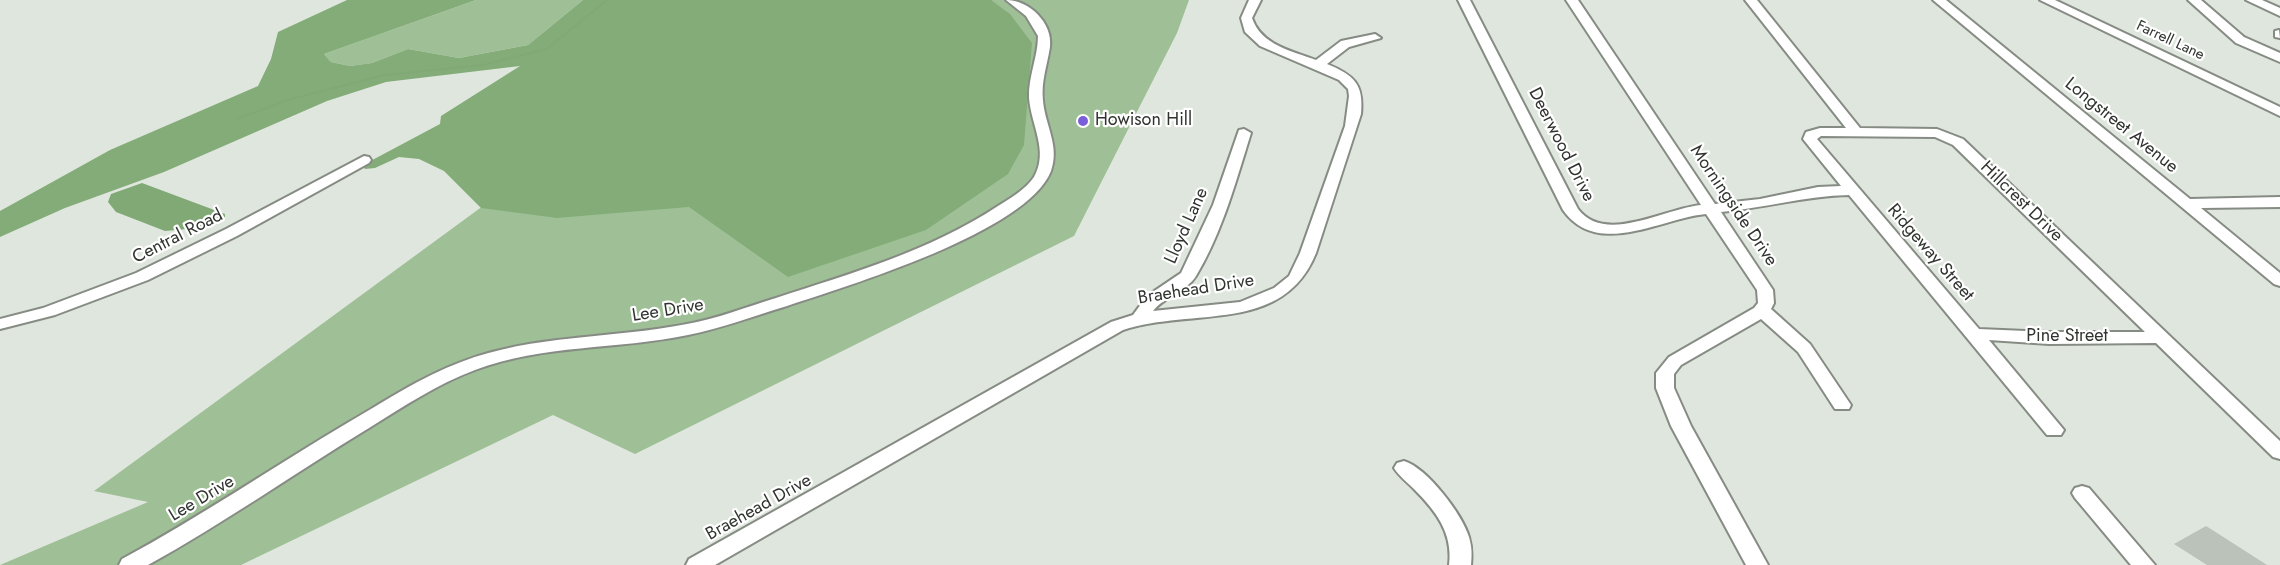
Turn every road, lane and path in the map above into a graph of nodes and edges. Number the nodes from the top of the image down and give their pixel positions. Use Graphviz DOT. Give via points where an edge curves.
graph roads {
  1 [pos="1012,0"];
  2 [pos="1255,0"];
  3 [pos="1464,0"];
  4 [pos="1572,0"];
  5 [pos="1751,0"];
  6 [pos="1939,0"];
  7 [pos="2046,0"];
  8 [pos="2194,0"];
  9 [pos="2252,0"];
  10 [pos="2280,12"];
  11 [pos="1375,38"];
  12 [pos="2280,58"];
  13 [pos="1318,65"];
  14 [pos="2280,112"];
  15 [pos="1856,132"];
  16 [pos="1244,133"];
  17 [pos="364,160"];
  18 [pos="1850,190"];
  19 [pos="2280,202"];
  20 [pos="2187,204"];
  21 [pos="1712,210"];
  22 [pos="2280,281"];
  23 [pos="1762,310"];
  24 [pos="1141,316"];
  25 [pos="0,324"];
  26 [pos="1975,334"];
  27 [pos="2161,337"];
  28 [pos="1842,405"];
  29 [pos="2054,430"];
  30 [pos="2280,452"];
  31 [pos="1404,468"];
  32 [pos="2082,493"];
  33 [pos="1465,564"];
  34 [pos="130,565"];
  35 [pos="697,565"];
  36 [pos="1757,565"];
  37 [pos="2144,565"];
  1 -- 34 [label="street, Lee Drive" via="1037,20 1045,35 1035,93 1047,158 1045,169 1032,188 992,217 912,259 713,324 548,345 466,367 385,409"];
  2 -- 13 [label="street, Braehead Drive" via="1248,19 1254,37"];
  3 -- 21 [label="street, Deerwood Drive" via="1577,218 1603,229 1623,230 1674,214"];
  4 -- 21 [label="street, Morningside Drive"];
  5 -- 15 [label="street"];
  6 -- 20 [label="street, Longstreet Avenue"];
  7 -- 14 [label="street, Farrell Lane"];
  8 -- 12 [label="street" via="2240,40"];
  9 -- 10 [label="street"];
  11 -- 13 [label="street" via="1345,44"];
  13 -- 24 [label="street, Braehead Drive" via="1351,83 1356,102 1309,252 1292,284 1253,303"];
  15 -- 18 [label="street, Ridgeway Street" via="1820,132 1810,138"];
  15 -- 27 [label="street, Hillcrest Drive" via="1950,136"];
  16 -- 24 [label="street, Lloyd Lane" via="1221,205 1188,276 1153,300"];
  17 -- 25 [label="street, Central Road" via="138,280 79,304"];
  18 -- 21 [label="street, Deerwood Drive" via="1800,193 1760,204"];
  18 -- 26 [label="street, Ridgeway Street"];
  19 -- 20 [label="street"];
  20 -- 22 [label="street, Longstreet Avenue"];
  21 -- 23 [label="street, Morningside Drive" via="1765,290"];
  23 -- 28 [label="street" via="1804,348"];
  23 -- 36 [label="street" via="1675,361 1664,379 1681,426"];
  24 -- 35 [label="street, Braehead Drive" via="1040,369"];
  26 -- 27 [label="street, Pine Street"];
  26 -- 29 [label="street, Ridgeway Street"];
  27 -- 30 [label="street, Hillcrest Drive"];
  31 -- 33 [label="street" via="1450,521 1461,542"];
  32 -- 37 [label="street"];
}
